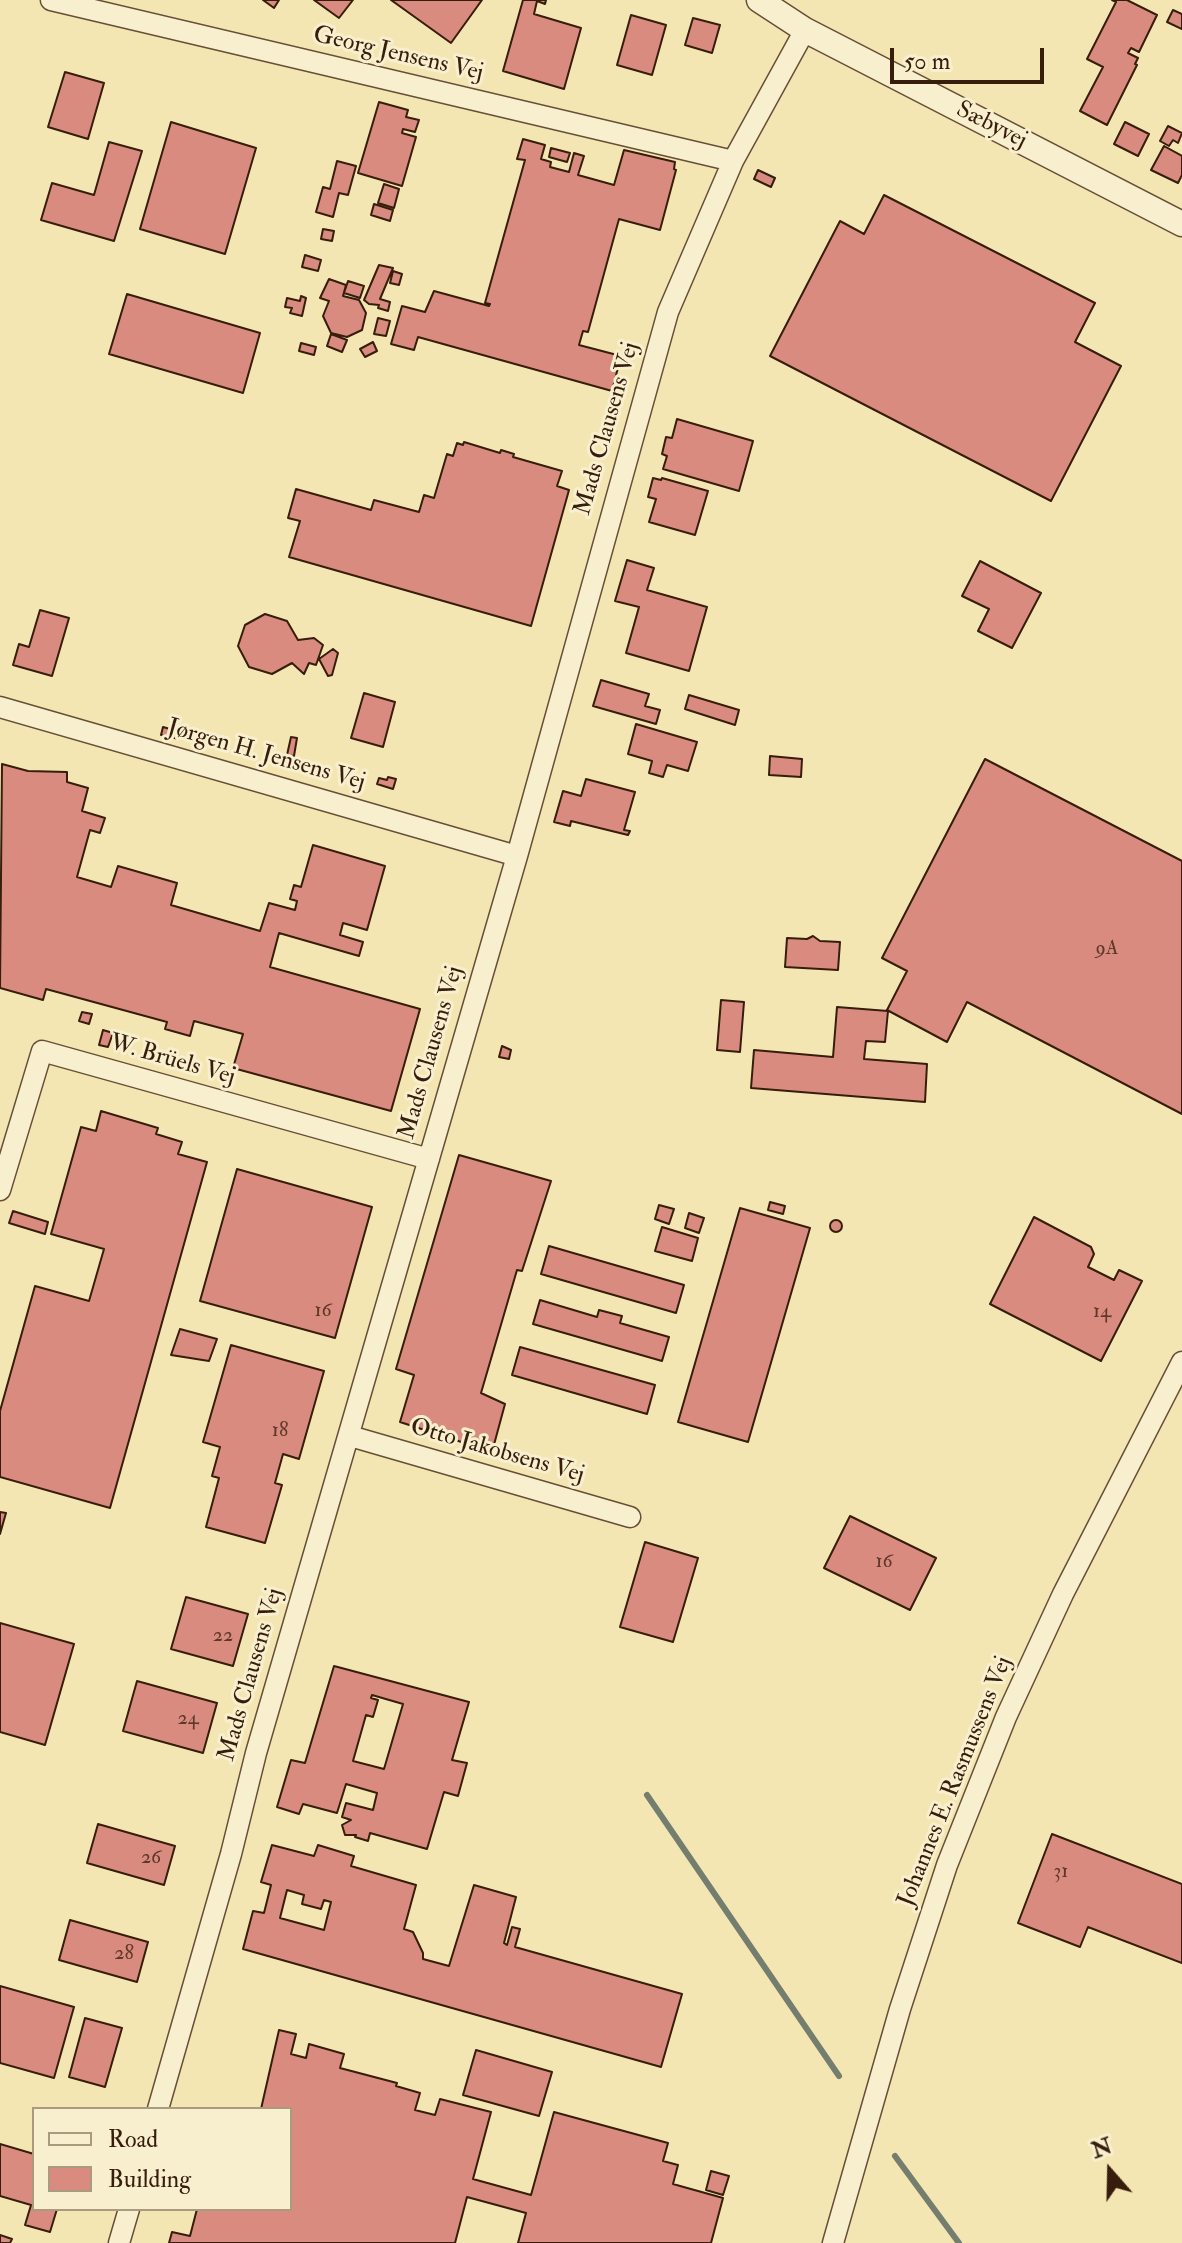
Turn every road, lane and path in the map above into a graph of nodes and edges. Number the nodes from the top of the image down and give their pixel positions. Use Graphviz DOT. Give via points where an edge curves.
graph roads {
  1 [pos="51,0"];
  2 [pos="759,0"];
  3 [pos="805,30"];
  4 [pos="733,161"];
  5 [pos="1182,224"];
  6 [pos="0,707"];
  7 [pos="517,856"];
  8 [pos="429,1159"];
  9 [pos="0,1190"];
  10 [pos="1182,1362"];
  11 [pos="350,1436"];
  12 [pos="630,1517"];
  13 [pos="159,2107"];
  14 [pos="128,2211"];
  15 [pos="119,2243"];
  16 [pos="833,2243"];
  1 -- 4 [label="street, Georg Jensens Vej"];
  2 -- 3 [label="street, Sæbyvej"];
  3 -- 4 [label="street, Mads Clausens Vej"];
  3 -- 5 [label="street, Sæbyvej"];
  4 -- 7 [label="street, Mads Clausens Vej" via="668,312"];
  6 -- 7 [label="street, Jørgen H. Jensens Vej"];
  7 -- 8 [label="street, Mads Clausens Vej"];
  8 -- 9 [label="street, W. Brüels Vej" via="42,1051"];
  8 -- 11 [label="street, Mads Clausens Vej"];
  10 -- 16 [label="street, Johannes E. Rasmussens Vej" via="1063,1594 947,1865"];
  11 -- 12 [label="street, Otto Jakobsens Vej"];
  11 -- 13 [label="street, Mads Clausens Vej"];
  14 -- 15 [label="street"];
}
